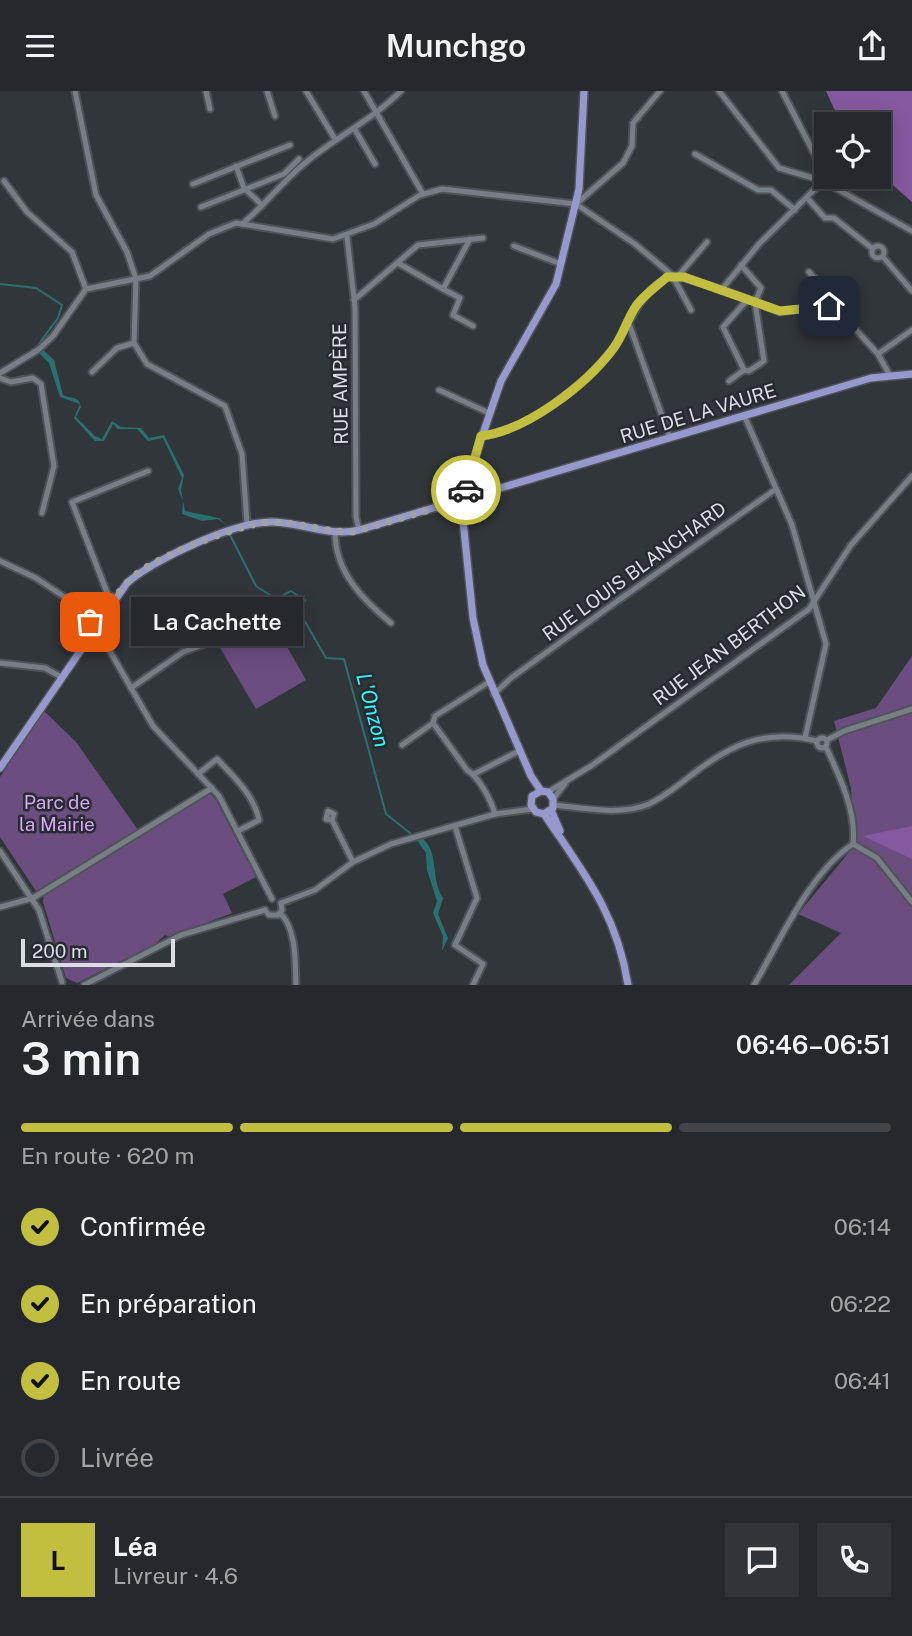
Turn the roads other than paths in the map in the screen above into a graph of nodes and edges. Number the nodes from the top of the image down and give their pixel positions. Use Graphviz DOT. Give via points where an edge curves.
graph roads {
  1 [pos="75,91"];
  2 [pos="206,91"];
  3 [pos="267,91"];
  4 [pos="306,91"];
  5 [pos="364,91"];
  6 [pos="401,91"];
  7 [pos="584,91"];
  8 [pos="660,91"];
  9 [pos="719,91"];
  10 [pos="782,91"];
  11 [pos="210,109"];
  12 [pos="379,113"];
  13 [pos="275,116"];
  14 [pos="354,128"];
  15 [pos="335,139"];
  16 [pos="290,145"];
  17 [pos="814,153"];
  18 [pos="695,154"];
  19 [pos="299,159"];
  20 [pos="375,164"];
  21 [pos="236,166"];
  22 [pos="814,178"];
  23 [pos="4,181"];
  24 [pos="193,184"];
  25 [pos="244,188"];
  26 [pos="817,189"];
  27 [pos="836,189"];
  28 [pos="423,194"];
  29 [pos="807,199"];
  30 [pos="576,204"];
  31 [pos="262,205"];
  32 [pos="201,207"];
  33 [pos="795,209"];
  34 [pos="242,225"];
  35 [pos="912,231"];
  36 [pos="347,237"];
  37 [pos="483,238"];
  38 [pos="470,239"];
  39 [pos="707,241"];
  40 [pos="514,246"];
  41 [pos="398,263"];
  42 [pos="561,264"];
  43 [pos="741,265"];
  44 [pos="809,272"];
  45 [pos="675,275"];
  46 [pos="136,279"];
  47 [pos="86,289"];
  48 [pos="443,289"];
  49 [pos="722,289"];
  50 [pos="912,291"];
  51 [pos="748,299"];
  52 [pos="354,300"];
  53 [pos="755,302"];
  54 [pos="829,306"];
  55 [pos="691,310"];
  56 [pos="628,321"];
  57 [pos="473,326"];
  58 [pos="912,330"];
  59 [pos="134,343"];
  60 [pos="878,354"];
  61 [pos="744,370"];
  62 [pos="92,372"];
  63 [pos="0,373"];
  64 [pos="912,374"];
  65 [pos="889,375"];
  66 [pos="0,379"];
  67 [pos="729,381"];
  68 [pos="439,390"];
  69 [pos="489,413"];
  70 [pos="744,415"];
  71 [pos="481,436"];
  72 [pos="670,437"];
  73 [pos="148,471"];
  74 [pos="912,476"];
  75 [pos="468,484"];
  76 [pos="776,489"];
  77 [pos="477,496"];
  78 [pos="464,500"];
  79 [pos="435,509"];
  80 [pos="42,513"];
  81 [pos="463,519"];
  82 [pos="247,523"];
  83 [pos="359,530"];
  84 [pos="335,532"];
  85 [pos="0,561"];
  86 [pos="114,597"];
  87 [pos="816,603"];
  88 [pos="391,623"];
  89 [pos="96,627"];
  90 [pos="205,644"];
  91 [pos="0,663"];
  92 [pos="61,677"];
  93 [pos="511,678"];
  94 [pos="489,682"];
  95 [pos="131,688"];
  96 [pos="494,694"];
  97 [pos="912,709"];
  98 [pos="433,723"];
  99 [pos="805,738"];
  100 [pos="826,743"];
  101 [pos="401,745"];
  102 [pos="519,751"];
  103 [pos="0,768"];
  104 [pos="198,774"];
  105 [pos="474,774"];
  106 [pos="212,788"];
  107 [pos="543,801"];
  108 [pos="495,814"];
  109 [pos="332,820"];
  110 [pos="455,825"];
  111 [pos="238,831"];
  112 [pos="853,844"];
  113 [pos="0,851"];
  114 [pos="353,862"];
  115 [pos="33,898"];
  116 [pos="272,899"];
  117 [pos="912,902"];
  118 [pos="281,903"];
  119 [pos="0,907"];
  120 [pos="265,910"];
  121 [pos="280,913"];
  122 [pos="62,984"];
  123 [pos="84,985"];
  124 [pos="296,985"];
  125 [pos="473,985"];
  126 [pos="628,985"];
  127 [pos="754,985"];
  1 -- 46 [label="street" via="96,195"];
  2 -- 11 [label="street"];
  3 -- 13 [label="street"];
  4 -- 15 [label="street"];
  5 -- 12 [label="street"];
  6 -- 12 [label="street"];
  7 -- 30 [label="main road"];
  8 -- 30 [label="street" via="633,123 632,146 623,163"];
  9 -- 22 [label="street" via="779,168"];
  10 -- 17 [label="street"];
  12 -- 14 [label="street"];
  12 -- 28 [label="street"];
  14 -- 15 [label="street"];
  14 -- 20 [label="street"];
  15 -- 31 [label="street"];
  16 -- 21 [label="street"];
  18 -- 33 [label="street" via="758,190 771,190"];
  19 -- 25 [label="street" via="284,174"];
  21 -- 24 [label="street"];
  21 -- 25 [label="street"];
  23 -- 47 [label="street" via="27,212 72,252"];
  25 -- 31 [label="street"];
  25 -- 32 [label="street"];
  26 -- 29 [label="street"];
  27 -- 35 [label="street"];
  28 -- 30 [label="street" via="442,189"];
  28 -- 36 [label="street"];
  29 -- 33 [label="street"];
  29 -- 50 [label="street" via="825,218 834,218 873,249 883,248 883,257"];
  30 -- 42 [label="main road"];
  30 -- 45 [label="street"];
  31 -- 34 [label="street"];
  33 -- 43 [label="street"];
  34 -- 36 [label="street" via="315,238"];
  34 -- 46 [label="street" via="236,223 209,234 162,270"];
  36 -- 52 [label="street, RUE AMPÈRE"];
  37 -- 38 [label="street"];
  38 -- 41 [label="street" via="424,243"];
  38 -- 48 [label="street"];
  39 -- 45 [label="street"];
  40 -- 42 [label="street"];
  41 -- 48 [label="street"];
  41 -- 52 [label="street"];
  42 -- 69 [label="main road" via="556,284 500,381"];
  43 -- 49 [label="street"];
  43 -- 53 [label="street" via="761,284"];
  44 -- 54 [label="street" via="827,293"];
  45 -- 49 [label="street"];
  45 -- 55 [label="street"];
  45 -- 56 [label="street" via="637,305"];
  46 -- 47 [label="street"];
  46 -- 59 [label="street"];
  47 -- 63 [label="street" via="45,343"];
  48 -- 57 [label="street" via="460,298 453,315"];
  49 -- 51 [label="street"];
  51 -- 53 [label="street"];
  51 -- 61 [label="street" via="723,327"];
  52 -- 83 [label="street, RUE AMPÈRE"];
  53 -- 54 [label="street" via="787,312"];
  53 -- 61 [label="street" via="764,361"];
  54 -- 60 [label="street" via="846,317"];
  56 -- 71 [label="street" via="613,348 563,398 521,422"];
  56 -- 72 [label="street"];
  58 -- 60 [label="street"];
  59 -- 62 [label="street" via="117,348"];
  59 -- 82 [label="street" via="146,364 225,406 242,454"];
  60 -- 65 [label="street"];
  61 -- 67 [label="street"];
  64 -- 65 [label="main road, RUE DE LA VAURE"];
  65 -- 70 [label="main road, RUE DE LA VAURE"];
  66 -- 80 [label="street" via="33,378 41,384 54,466"];
  68 -- 69 [label="street"];
  69 -- 71 [label="main road"];
  70 -- 72 [label="main road, RUE DE LA VAURE"];
  70 -- 76 [label="street"];
  71 -- 75 [label="main road"];
  72 -- 77 [label="main road, RUE DE LA VAURE"];
  73 -- 86 [label="street" via="72,502 108,595"];
  74 -- 87 [label="street, RUE JEAN BERTHON" via="851,545"];
  75 -- 78 [label="main road"];
  75 -- 79 [label="main road"];
  76 -- 87 [label="street"];
  76 -- 93 [label="street, RUE LOUIS BLANCHARD"];
  77 -- 78 [label="main road, RUE DE LA VAURE"];
  77 -- 81 [label="main road"];
  78 -- 79 [label="main road, RUE DE LA VAURE"];
  78 -- 81 [label="main road"];
  79 -- 81 [label="main road"];
  79 -- 83 [label="main road"];
  81 -- 94 [label="main road" via="473,618"];
  82 -- 84 [label="main road" via="273,521"];
  82 -- 86 [label="main road" via="140,571"];
  83 -- 84 [label="main road"];
  84 -- 88 [label="street" via="344,572 367,603"];
  85 -- 89 [label="street" via="69,600"];
  86 -- 89 [label="main road"];
  87 -- 99 [label="street" via="826,644"];
  87 -- 107 [label="street, RUE JEAN BERTHON"];
  89 -- 92 [label="main road"];
  89 -- 95 [label="street"];
  90 -- 95 [label="street" via="183,652"];
  91 -- 92 [label="street" via="45,668"];
  92 -- 103 [label="main road"];
  93 -- 94 [label="street, RUE LOUIS BLANCHARD"];
  93 -- 96 [label="street, RUE LOUIS BLANCHARD"];
  94 -- 96 [label="main road"];
  94 -- 98 [label="street" via="435,716"];
  95 -- 104 [label="street" via="160,735"];
  96 -- 102 [label="main road"];
  97 -- 100 [label="street" via="844,731"];
  98 -- 101 [label="street"];
  98 -- 105 [label="street" via="467,771"];
  99 -- 100 [label="street"];
  99 -- 107 [label="street" via="757,739 733,746 662,797 632,809"];
  100 -- 112 [label="street" via="855,830"];
  102 -- 105 [label="street"];
  102 -- 107 [label="main road"];
  104 -- 106 [label="street"];
  104 -- 111 [label="street" via="218,759 243,787 259,820"];
  105 -- 108 [label="street"];
  106 -- 111 [label="street"];
  106 -- 115 [label="street"];
  107 -- 108 [label="street"];
  107 -- 126 [label="main road" via="609,915"];
  108 -- 110 [label="street"];
  109 -- 114 [label="street"];
  110 -- 114 [label="street" via="391,844"];
  110 -- 125 [label="street" via="477,898 455,946 483,964"];
  111 -- 116 [label="street"];
  112 -- 117 [label="street" via="877,858"];
  112 -- 127 [label="street" via="817,881"];
  113 -- 115 [label="street"];
  114 -- 118 [label="street" via="315,890"];
  115 -- 119 [label="street"];
  115 -- 122 [label="street"];
  116 -- 118 [label="street"];
  116 -- 120 [label="street"];
  118 -- 121 [label="street"];
  120 -- 121 [label="street" via="272,916"];
  120 -- 123 [label="street" via="181,935"];
  121 -- 124 [label="street" via="287,919 295,952"];
}
